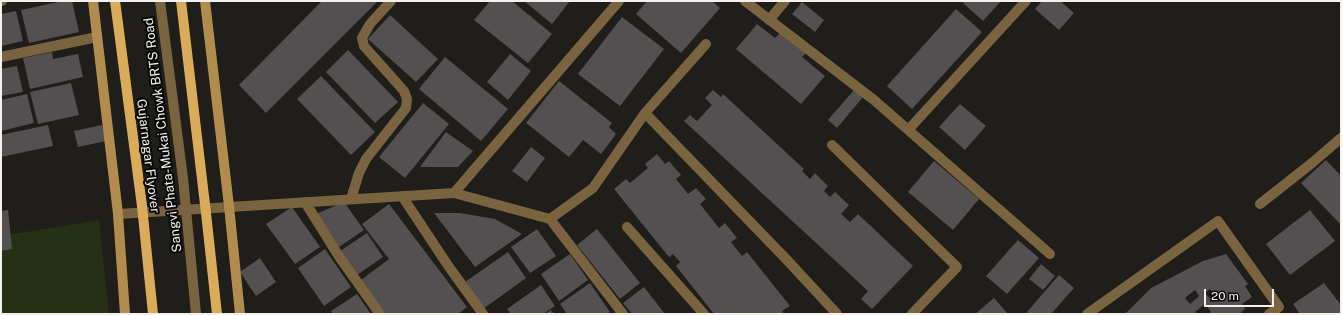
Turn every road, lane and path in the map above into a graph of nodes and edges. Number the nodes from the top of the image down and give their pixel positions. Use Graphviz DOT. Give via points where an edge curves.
graph roads {
  1 [pos="93,1"];
  2 [pos="115,1"];
  3 [pos="160,1"];
  4 [pos="181,1"];
  5 [pos="205,1"];
  6 [pos="391,1"];
  7 [pos="619,1"];
  8 [pos="745,1"];
  9 [pos="786,1"];
  10 [pos="1026,1"];
  11 [pos="770,20"];
  12 [pos="97,37"];
  13 [pos="706,44"];
  14 [pos="1,57"];
  15 [pos="645,113"];
  16 [pos="909,129"];
  17 [pos="1341,138"];
  18 [pos="832,145"];
  19 [pos="454,193"];
  20 [pos="402,196"];
  21 [pos="351,199"];
  22 [pos="305,202"];
  23 [pos="1260,204"];
  24 [pos="229,206"];
  25 [pos="118,214"];
  26 [pos="550,220"];
  27 [pos="627,228"];
  28 [pos="1050,254"];
  29 [pos="125,314"];
  30 [pos="153,314"];
  31 [pos="196,314"];
  32 [pos="216,314"];
  33 [pos="240,314"];
  34 [pos="380,314"];
  35 [pos="483,314"];
  36 [pos="623,314"];
  37 [pos="704,314"];
  38 [pos="837,314"];
  39 [pos="912,314"];
  40 [pos="1087,314"];
  41 [pos="1269,314"];
  1 -- 12 [label="street"];
  2 -- 30 [label="main road, Gujarnagar Flyover, bridge" via="142,206"];
  3 -- 31 [label="street, Sangvi Phata-Mukai Chowk BRTS Road, bridge" via="183,178"];
  4 -- 32 [label="main road, bridge"];
  5 -- 24 [label="street"];
  6 -- 21 [label="street" via="370,24 362,38 364,46 404,91 407,99 406,108 366,159"];
  7 -- 19 [label="street"];
  8 -- 11 [label="street"];
  9 -- 11 [label="street"];
  10 -- 16 [label="street"];
  11 -- 16 [label="street"];
  12 -- 14 [label="street"];
  12 -- 25 [label="street"];
  13 -- 15 [label="street"];
  15 -- 26 [label="street" via="593,188"];
  15 -- 38 [label="street"];
  16 -- 28 [label="street"];
  17 -- 23 [label="street"];
  18 -- 39 [label="street" via="957,267"];
  19 -- 20 [label="street"];
  19 -- 26 [label="street"];
  20 -- 21 [label="street"];
  20 -- 35 [label="street"];
  21 -- 22 [label="street"];
  22 -- 24 [label="street"];
  22 -- 34 [label="street" via="340,258"];
  24 -- 25 [label="street"];
  24 -- 33 [label="street"];
  25 -- 29 [label="street"];
  26 -- 36 [label="street"];
  27 -- 37 [label="street"];
  40 -- 41 [label="street" via="1218,221 1279,307"];
}
